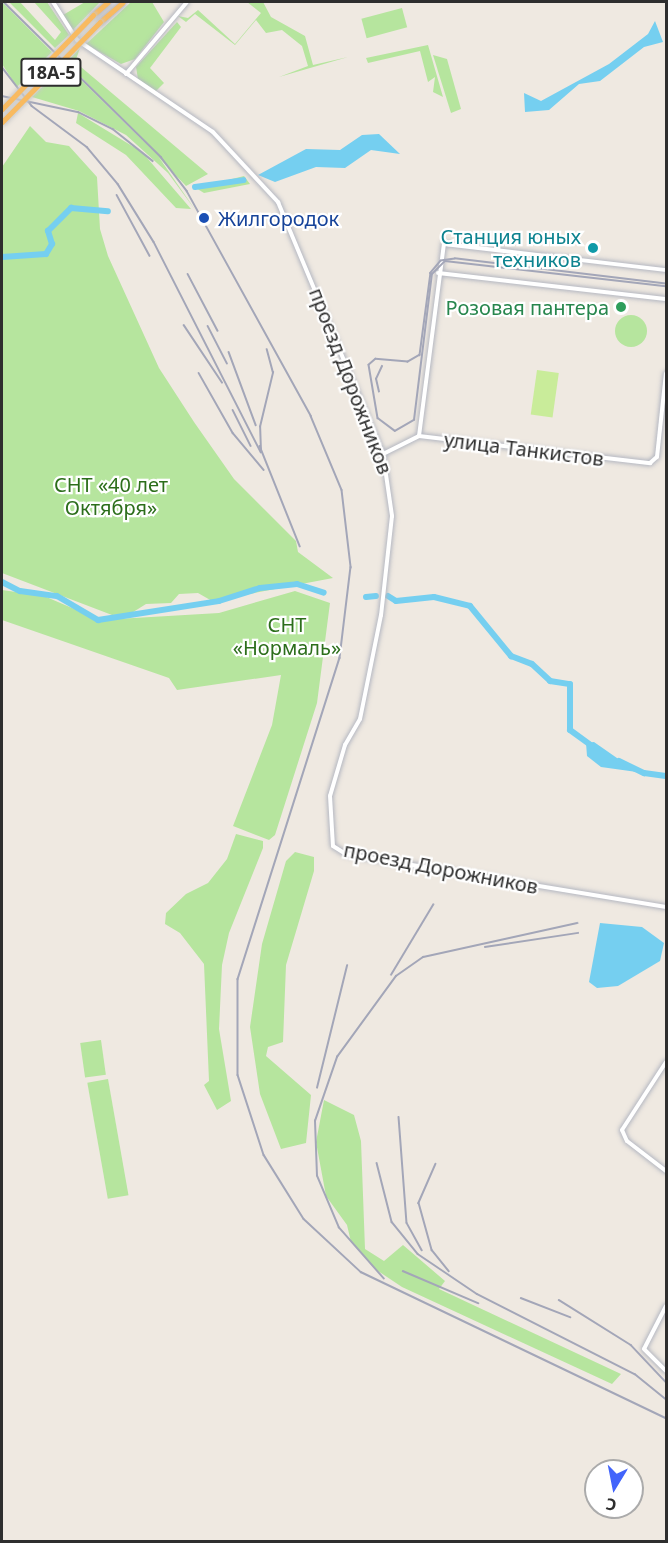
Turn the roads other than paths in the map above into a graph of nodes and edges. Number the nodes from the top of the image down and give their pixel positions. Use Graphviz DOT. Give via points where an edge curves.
graph roads {
  1 [pos="54,2"];
  2 [pos="108,2"];
  3 [pos="123,2"];
  4 [pos="187,2"];
  5 [pos="126,74"];
  6 [pos="2,109"];
  7 [pos="2,122"];
  8 [pos="666,270"];
  9 [pos="438,273"];
  10 [pos="666,299"];
  11 [pos="666,373"];
  12 [pos="419,436"];
  13 [pos="383,454"];
  14 [pos="666,907"];
  15 [pos="666,1062"];
  16 [pos="666,1171"];
  17 [pos="666,1306"];
  18 [pos="666,1371"];
  1 -- 5 [label="main road, проезд Дорожников" via="77,40"];
  2 -- 6 [label="highway, 18А-5, bridge"];
  3 -- 7 [label="highway, 18А-5, bridge"];
  4 -- 5 [label="main road"];
  5 -- 13 [label="main road, проезд Дорожников" via="225,143 287,215"];
  8 -- 9 [label="main road" via="444,244"];
  9 -- 10 [label="main road"];
  9 -- 12 [label="main road"];
  11 -- 12 [label="main road, улица Танкистов" via="657,457 646,463"];
  12 -- 13 [label="main road, улица Танкистов"];
  13 -- 14 [label="main road, проезд Дорожников" via="392,516 380,625 360,719 345,745 330,796 333,846 346,854"];
  15 -- 16 [label="main road" via="622,1130 627,1141"];
  17 -- 18 [label="main road" via="644,1350"];
}
